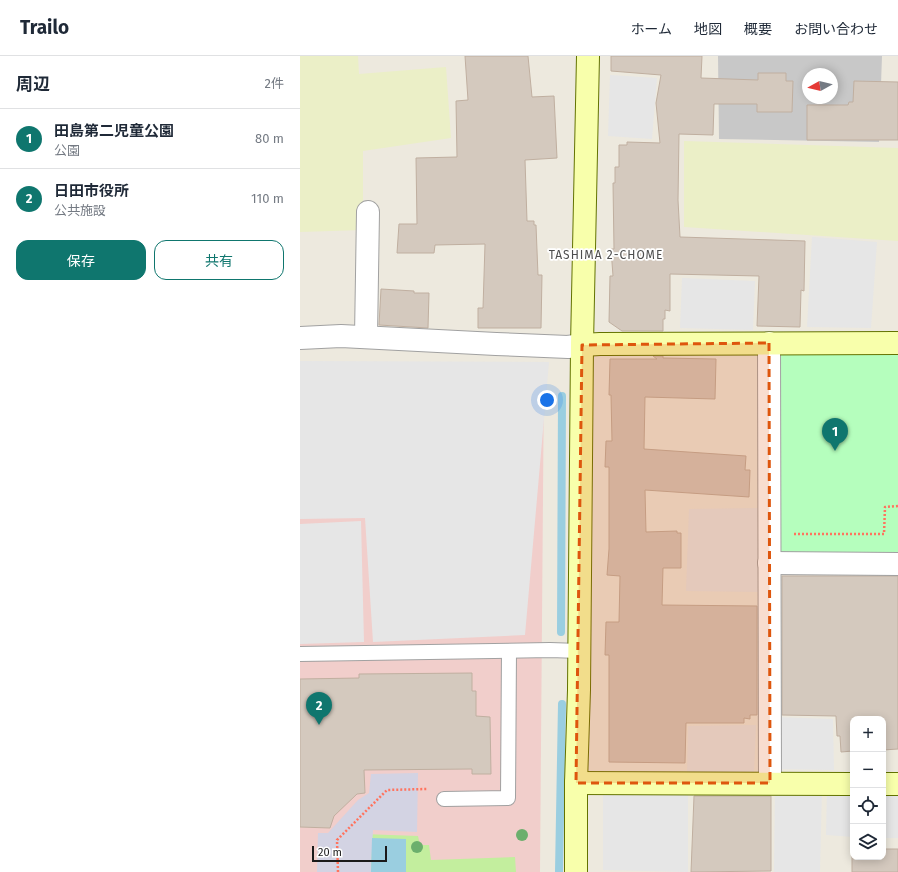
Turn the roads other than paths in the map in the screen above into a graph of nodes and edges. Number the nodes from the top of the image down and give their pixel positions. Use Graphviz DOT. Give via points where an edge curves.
graph roads {
  1 [pos="588,56"];
  2 [pos="368,212"];
  3 [pos="366,337"];
  4 [pos="300,338"];
  5 [pos="769,343"];
  6 [pos="898,343"];
  7 [pos="582,345"];
  8 [pos="769,564"];
  9 [pos="898,564"];
  10 [pos="509,650"];
  11 [pos="579,651"];
  12 [pos="300,654"];
  13 [pos="576,783"];
  14 [pos="770,783"];
  15 [pos="850,784"];
  16 [pos="886,784"];
  17 [pos="898,784"];
  18 [pos="439,794"];
  19 [pos="576,872"];
  1 -- 7 [label="street"];
  2 -- 3 [label="street"];
  3 -- 4 [label="street"];
  3 -- 7 [label="street" via="568,347"];
  5 -- 6 [label="street"];
  5 -- 7 [label="street"];
  5 -- 8 [label="street"];
  7 -- 11 [label="street"];
  8 -- 9 [label="street"];
  8 -- 14 [label="street"];
  10 -- 11 [label="lane"];
  10 -- 12 [label="lane"];
  10 -- 18 [label="lane" via="508,798"];
  11 -- 13 [label="street"];
  13 -- 14 [label="street"];
  13 -- 19 [label="street"];
  14 -- 15 [label="street"];
  16 -- 17 [label="street"];
}
